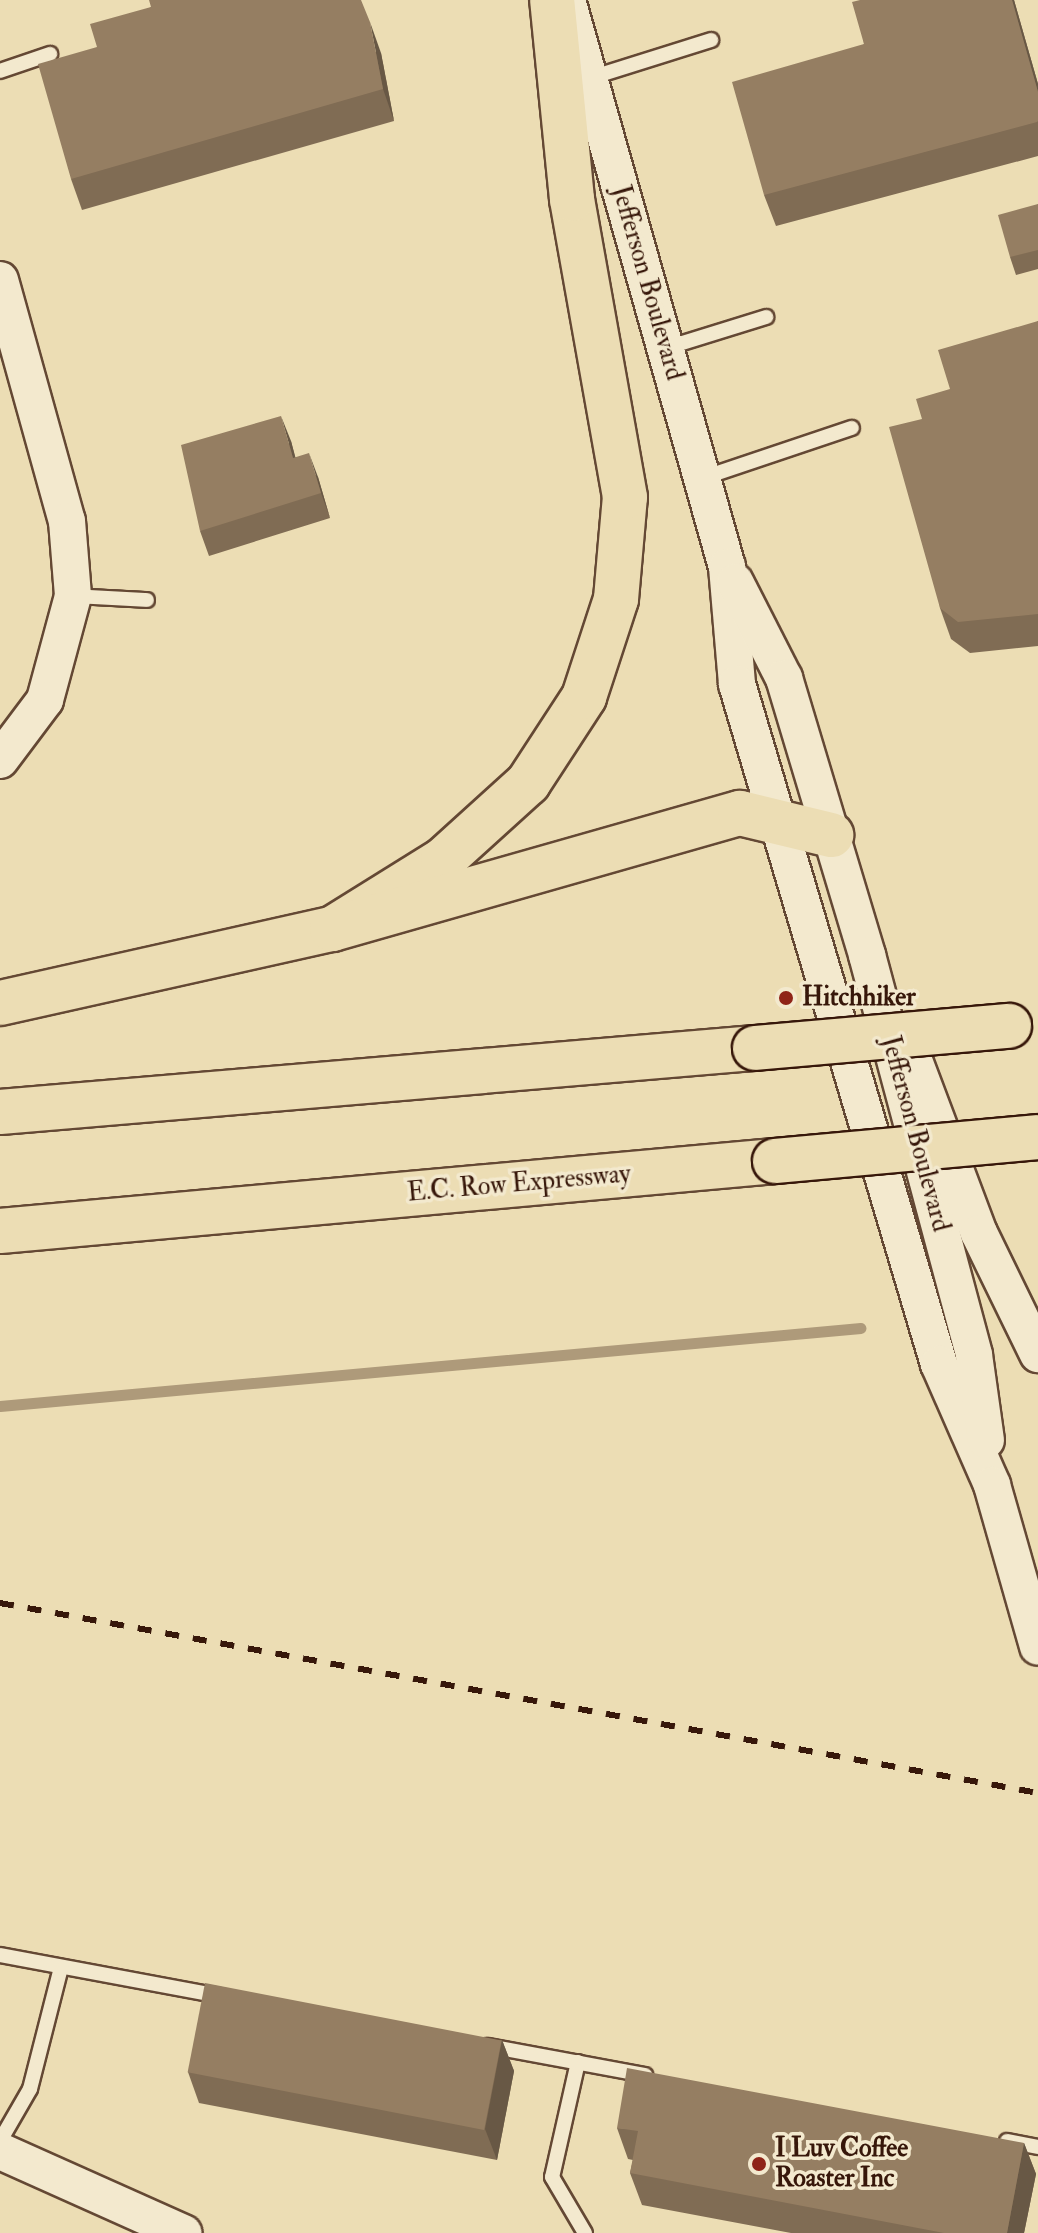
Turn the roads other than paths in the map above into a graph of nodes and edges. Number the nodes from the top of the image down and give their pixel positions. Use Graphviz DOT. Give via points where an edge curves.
graph roads {
  1 [pos="552,0"];
  2 [pos="567,0"];
  3 [pos="711,40"];
  4 [pos="50,54"];
  5 [pos="0,71"];
  6 [pos="589,78"];
  7 [pos="0,280"];
  8 [pos="766,317"];
  9 [pos="666,348"];
  10 [pos="852,428"];
  11 [pos="702,478"];
  12 [pos="727,567"];
  13 [pos="73,596"];
  14 [pos="147,600"];
  15 [pos="0,760"];
  16 [pos="779,819"];
  17 [pos="831,835"];
  18 [pos="332,929"];
  19 [pos="867,955"];
  20 [pos="0,1003"];
  21 [pos="1024,1025"];
  22 [pos="0,1112"];
  23 [pos="1038,1137"];
  24 [pos="0,1231"];
  25 [pos="1038,1354"];
  26 [pos="992,1485"];
  27 [pos="1038,1646"];
  28 [pos="0,1955"];
  29 [pos="61,1967"];
  30 [pos="234,1999"];
  31 [pos="469,2042"];
  32 [pos="578,2062"];
  33 [pos="670,2079"];
  34 [pos="992,2139"];
  35 [pos="0,2141"];
  36 [pos="1038,2147"];
  37 [pos="0,2151"];
  38 [pos="183,2233"];
  39 [pos="585,2233"];
  1 -- 18 [label="highway" via="572,199 625,497 616,599 584,697 528,783 443,860"];
  2 -- 6 [label="street, Jefferson Boulevard"];
  3 -- 6 [label="lane"];
  4 -- 5 [label="lane"];
  6 -- 9 [label="street, Jefferson Boulevard"];
  7 -- 13 [label="street" via="67,521"];
  8 -- 9 [label="lane"];
  9 -- 11 [label="street, Jefferson Boulevard"];
  10 -- 11 [label="lane"];
  11 -- 12 [label="street, Jefferson Boulevard"];
  12 -- 16 [label="street, Jefferson Boulevard" via="737,684"];
  12 -- 17 [label="street, Jefferson Boulevard" via="784,678"];
  13 -- 14 [label="lane"];
  13 -- 15 [label="street" via="45,700"];
  16 -- 17 [label="highway"];
  16 -- 18 [label="highway" via="740,813 695,824"];
  16 -- 26 [label="street, Jefferson Boulevard" via="939,1364"];
  17 -- 19 [label="street, Jefferson Boulevard"];
  18 -- 20 [label="highway"];
  19 -- 25 [label="street" via="939,1117 979,1233"];
  19 -- 26 [label="street, Jefferson Boulevard" via="974,1355"];
  21 -- 22 [label="highway, bridge"];
  23 -- 24 [label="highway, E.C. Row Expressway, bridge"];
  26 -- 27 [label="street, Jefferson Boulevard"];
  28 -- 29 [label="lane"];
  29 -- 30 [label="lane"];
  29 -- 35 [label="lane" via="30,2089"];
  31 -- 32 [label="lane"];
  32 -- 33 [label="lane"];
  32 -- 39 [label="lane" via="552,2177"];
  34 -- 36 [label="lane"];
  37 -- 38 [label="street"];
}
